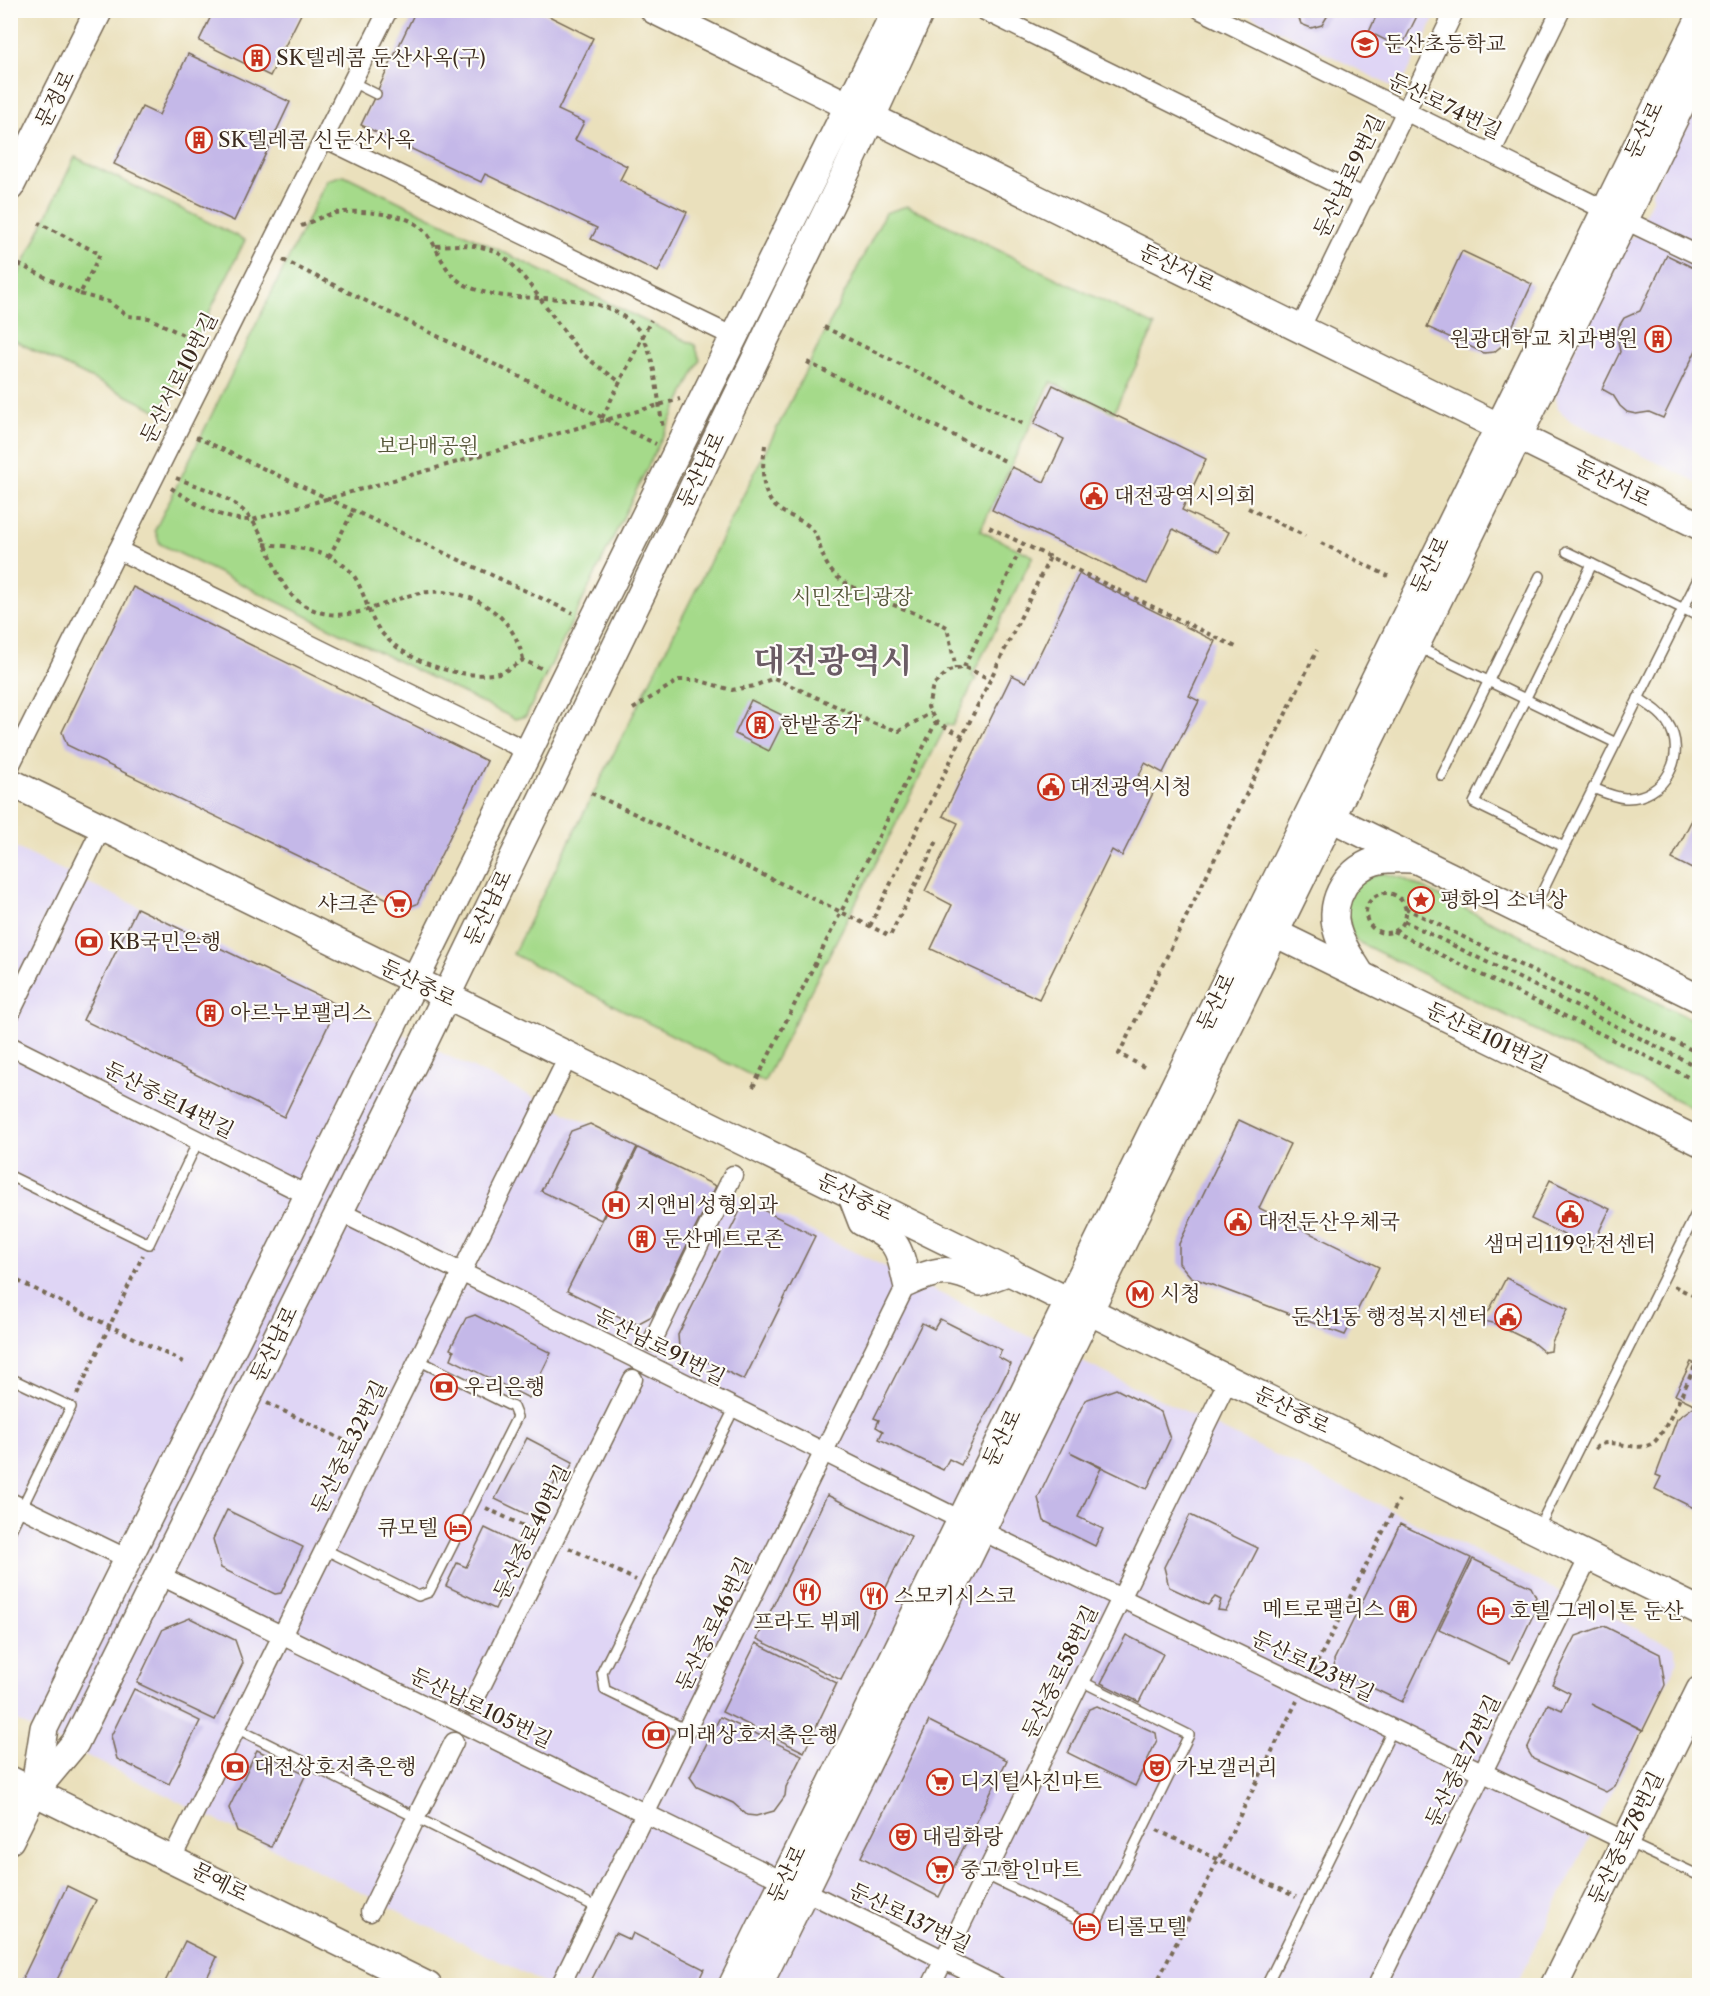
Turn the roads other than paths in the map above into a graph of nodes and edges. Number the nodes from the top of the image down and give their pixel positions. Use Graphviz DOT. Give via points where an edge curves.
graph roads {
  1 [pos="99,10"];
  2 [pos="388,10"];
  3 [pos="654,10"];
  4 [pos="896,10"];
  5 [pos="921,10"];
  6 [pos="983,10"];
  7 [pos="1201,10"];
  8 [pos="1455,10"];
  9 [pos="1562,10"];
  10 [pos="1700,18"];
  11 [pos="1700,66"];
  12 [pos="352,82"];
  13 [pos="376,94"];
  14 [pos="1406,111"];
  15 [pos="859,112"];
  16 [pos="324,138"];
  17 [pos="1491,153"];
  18 [pos="13,177"];
  19 [pos="1365,198"];
  20 [pos="1615,215"];
  21 [pos="1700,256"];
  22 [pos="1300,329"];
  23 [pos="734,337"];
  24 [pos="1508,432"];
  25 [pos="1700,526"];
  26 [pos="118,550"];
  27 [pos="1568,552"];
  28 [pos="1592,564"];
  29 [pos="1700,575"];
  30 [pos="1539,576"];
  31 [pos="1683,609"];
  32 [pos="1700,617"];
  33 [pos="1416,646"];
  34 [pos="1488,681"];
  35 [pos="1638,698"];
  36 [pos="1526,700"];
  37 [pos="1616,743"];
  38 [pos="529,752"];
  39 [pos="10,766"];
  40 [pos="1442,776"];
  41 [pos="10,782"];
  42 [pos="1593,788"];
  43 [pos="1322,813"];
  44 [pos="102,827"];
  45 [pos="1564,848"];
  46 [pos="1415,860"];
  47 [pos="1531,916"];
  48 [pos="1275,933"];
  49 [pos="1361,975"];
  50 [pos="415,982"];
  51 [pos="445,996"];
  52 [pos="1700,999"];
  53 [pos="10,1014"];
  54 [pos="10,1046"];
  55 [pos="568,1057"];
  56 [pos="199,1139"];
  57 [pos="1700,1142"];
  58 [pos="734,1175"];
  59 [pos="10,1176"];
  60 [pos="307,1195"];
  61 [pos="852,1196"];
  62 [pos="1700,1206"];
  63 [pos="340,1212"];
  64 [pos="1010,1272"];
  65 [pos="461,1273"];
  66 [pos="908,1283"];
  67 [pos="1080,1305"];
  68 [pos="652,1342"];
  69 [pos="418,1360"];
  70 [pos="10,1378"];
  71 [pos="1229,1378"];
  72 [pos="633,1379"];
  73 [pos="734,1408"];
  74 [pos="823,1453"];
  75 [pos="17,1505"];
  76 [pos="972,1526"];
  77 [pos="1537,1531"];
  78 [pos="10,1532"];
  79 [pos="324,1549"];
  80 [pos="1589,1557"];
  81 [pos="128,1559"];
  82 [pos="159,1575"];
  83 [pos="1122,1598"];
  84 [pos="1700,1611"];
  85 [pos="282,1635"];
  86 [pos="1080,1681"];
  87 [pos="1700,1690"];
  88 [pos="472,1705"];
  89 [pos="236,1728"];
  90 [pos="1393,1729"];
  91 [pos="687,1730"];
  92 [pos="454,1742"];
  93 [pos="1482,1773"];
  94 [pos="22,1786"];
  95 [pos="645,1813"];
  96 [pos="10,1840"];
  97 [pos="1625,1841"];
  98 [pos="172,1858"];
  99 [pos="986,1875"];
  100 [pos="1700,1876"];
  101 [pos="794,1886"];
  102 [pos="598,1908"];
  103 [pos="370,1911"];
  104 [pos="944,1960"];
  105 [pos="428,1986"];
  106 [pos="560,1986"];
  107 [pos="732,1986"];
  108 [pos="758,1986"];
  109 [pos="931,1986"];
  110 [pos="997,1986"];
  111 [pos="1266,1986"];
  112 [pos="1377,1986"];
  113 [pos="1554,1986"];
  1 -- 18 [label="main road, 문정로"];
  2 -- 12 [label="street, 둔산서로10번길"];
  3 -- 15 [label="main road, 둔산서로"];
  4 -- 15 [label="main road, 둔산남로"];
  5 -- 15 [label="main road, 둔산남로"];
  6 -- 19 [label="street"];
  7 -- 14 [label="street, 둔산로74번길"];
  8 -- 14 [label="street, 둔산남로9번길"];
  9 -- 17 [label="street"];
  10 -- 20 [label="main road, 둔산로"];
  11 -- 20 [label="main road, 둔산로"];
  12 -- 13 [label="lane"];
  12 -- 16 [label="street, 둔산서로10번길"];
  14 -- 17 [label="street, 둔산로74번길"];
  14 -- 19 [label="street, 둔산남로9번길"];
  15 -- 22 [label="main road, 둔산서로"];
  15 -- 23 [label="main road, 둔산남로"];
  15 -- 51 [label="main road, 둔산남로"];
  16 -- 23 [label="street"];
  16 -- 26 [label="street, 둔산서로10번길"];
  17 -- 20 [label="street, 둔산로74번길"];
  19 -- 22 [label="street, 둔산남로9번길"];
  20 -- 21 [label="street, 둔산로74번길"];
  20 -- 24 [label="main road, 둔산로"];
  22 -- 24 [label="main road, 둔산서로"];
  23 -- 38 [label="main road, 둔산남로"];
  24 -- 25 [label="main road, 둔산서로"];
  24 -- 33 [label="main road, 둔산로"];
  24 -- 43 [label="main road, 둔산로"];
  26 -- 38 [label="street"];
  26 -- 39 [label="street, 둔산서로10번길"];
  27 -- 28 [label="lane"];
  28 -- 31 [label="lane"];
  28 -- 36 [label="lane"];
  29 -- 31 [label="lane"];
  30 -- 34 [label="lane"];
  31 -- 32 [label="lane"];
  31 -- 35 [label="lane"];
  33 -- 34 [label="lane"];
  33 -- 43 [label="main road, 둔산로"];
  34 -- 36 [label="lane"];
  34 -- 40 [label="lane"];
  35 -- 37 [label="lane"];
  35 -- 42 [label="lane" via="1666,720 1673,733 1674,762 1668,776 1642,796 1626,798"];
  36 -- 37 [label="lane"];
  36 -- 45 [label="lane" via="1474,803"];
  37 -- 42 [label="lane"];
  38 -- 50 [label="main road, 둔산남로"];
  41 -- 44 [label="main road, 둔산중로"];
  42 -- 45 [label="lane"];
  43 -- 46 [label="main road"];
  43 -- 48 [label="main road, 둔산로"];
  43 -- 67 [label="main road, 둔산로"];
  44 -- 50 [label="main road, 둔산중로"];
  44 -- 53 [label="street"];
  45 -- 47 [label="lane"];
  46 -- 47 [label="main road"];
  46 -- 49 [label="main road" via="1379,860 1363,866 1340,891 1335,909 1336,929"];
  47 -- 52 [label="main road"];
  48 -- 49 [label="main road, 둔산로101번길"];
  48 -- 67 [label="main road, 둔산로"];
  49 -- 57 [label="main road, 둔산로101번길"];
  50 -- 51 [label="main road, 둔산중로"];
  50 -- 60 [label="main road, 둔산남로"];
  51 -- 55 [label="main road, 둔산중로"];
  51 -- 63 [label="main road, 둔산남로"];
  54 -- 56 [label="street, 둔산중로14번길"];
  55 -- 61 [label="main road, 둔산중로"];
  55 -- 65 [label="street, 둔산중로32번길"];
  56 -- 59 [label="lane" via="149,1244"];
  56 -- 60 [label="street, 둔산중로14번길"];
  58 -- 68 [label="street"];
  60 -- 81 [label="main road, 둔산남로"];
  61 -- 64 [label="main road, 둔산중로"];
  61 -- 66 [label="main road" via="862,1222 890,1236"];
  62 -- 77 [label="lane"];
  63 -- 65 [label="street, 둔산남로91번길"];
  63 -- 82 [label="main road, 둔산남로"];
  64 -- 66 [label="main road" via="980,1282 959,1271 928,1273"];
  64 -- 67 [label="main road, 둔산중로"];
  65 -- 69 [label="street, 둔산중로32번길"];
  65 -- 73 [label="street, 둔산남로91번길"];
  66 -- 74 [label="street, 둔산중로46번길"];
  67 -- 71 [label="main road, 둔산중로"];
  67 -- 76 [label="main road, 둔산로"];
  69 -- 79 [label="street, 둔산중로32번길"];
  69 -- 79 [label="lane" via="513,1407 517,1417 429,1592 418,1596"];
  70 -- 75 [label="lane" via="71,1407"];
  71 -- 77 [label="main road, 둔산중로"];
  71 -- 83 [label="street, 둔산중로58번길"];
  72 -- 88 [label="street, 둔산중로40번길"];
  73 -- 74 [label="street, 둔산남로91번길"];
  73 -- 91 [label="lane" via="602,1672 605,1690"];
  74 -- 76 [label="street, 둔산남로91번길"];
  74 -- 91 [label="street, 둔산중로46번길"];
  75 -- 78 [label="lane"];
  75 -- 81 [label="street"];
  76 -- 83 [label="street, 둔산로123번길"];
  76 -- 101 [label="main road, 둔산로"];
  77 -- 80 [label="main road, 둔산중로"];
  79 -- 85 [label="street, 둔산중로32번길"];
  80 -- 84 [label="main road, 둔산중로"];
  80 -- 93 [label="street, 둔산중로72번길"];
  81 -- 94 [label="main road, 둔산남로" via="44,1728"];
  82 -- 85 [label="street, 둔산남로105번길"];
  82 -- 94 [label="main road, 둔산남로" via="75,1743"];
  83 -- 86 [label="street, 둔산중로58번길"];
  83 -- 90 [label="street, 둔산로123번길"];
  85 -- 89 [label="street, 둔산중로32번길"];
  85 -- 95 [label="street, 둔산남로105번길"];
  86 -- 99 [label="street, 둔산중로58번길"];
  86 -- 99 [label="lane" via="1190,1735 1099,1918 1086,1923"];
  87 -- 97 [label="main road, 둔산중로78번길"];
  89 -- 98 [label="street, 둔산중로32번길"];
  89 -- 102 [label="lane"];
  90 -- 93 [label="street, 둔산로123번길"];
  90 -- 111 [label="lane"];
  91 -- 95 [label="street, 둔산중로46번길"];
  92 -- 103 [label="street"];
  93 -- 97 [label="street, 둔산로123번길"];
  93 -- 112 [label="street, 둔산중로72번길"];
  94 -- 96 [label="main road, 둔산남로"];
  94 -- 98 [label="main road, 문예로"];
  95 -- 101 [label="street, 둔산남로105번길"];
  95 -- 102 [label="street, 둔산중로46번길"];
  97 -- 100 [label="lane"];
  97 -- 113 [label="main road, 둔산중로78번길"];
  98 -- 105 [label="main road, 문예로"];
  99 -- 104 [label="street, 둔산중로58번길"];
  101 -- 104 [label="street, 둔산로137번길"];
  101 -- 107 [label="main road, 둔산로"];
  101 -- 108 [label="main road, 둔산로"];
  102 -- 106 [label="street, 둔산중로46번길"];
  104 -- 109 [label="street, 둔산중로58번길"];
  104 -- 110 [label="street, 둔산로137번길"];
}
